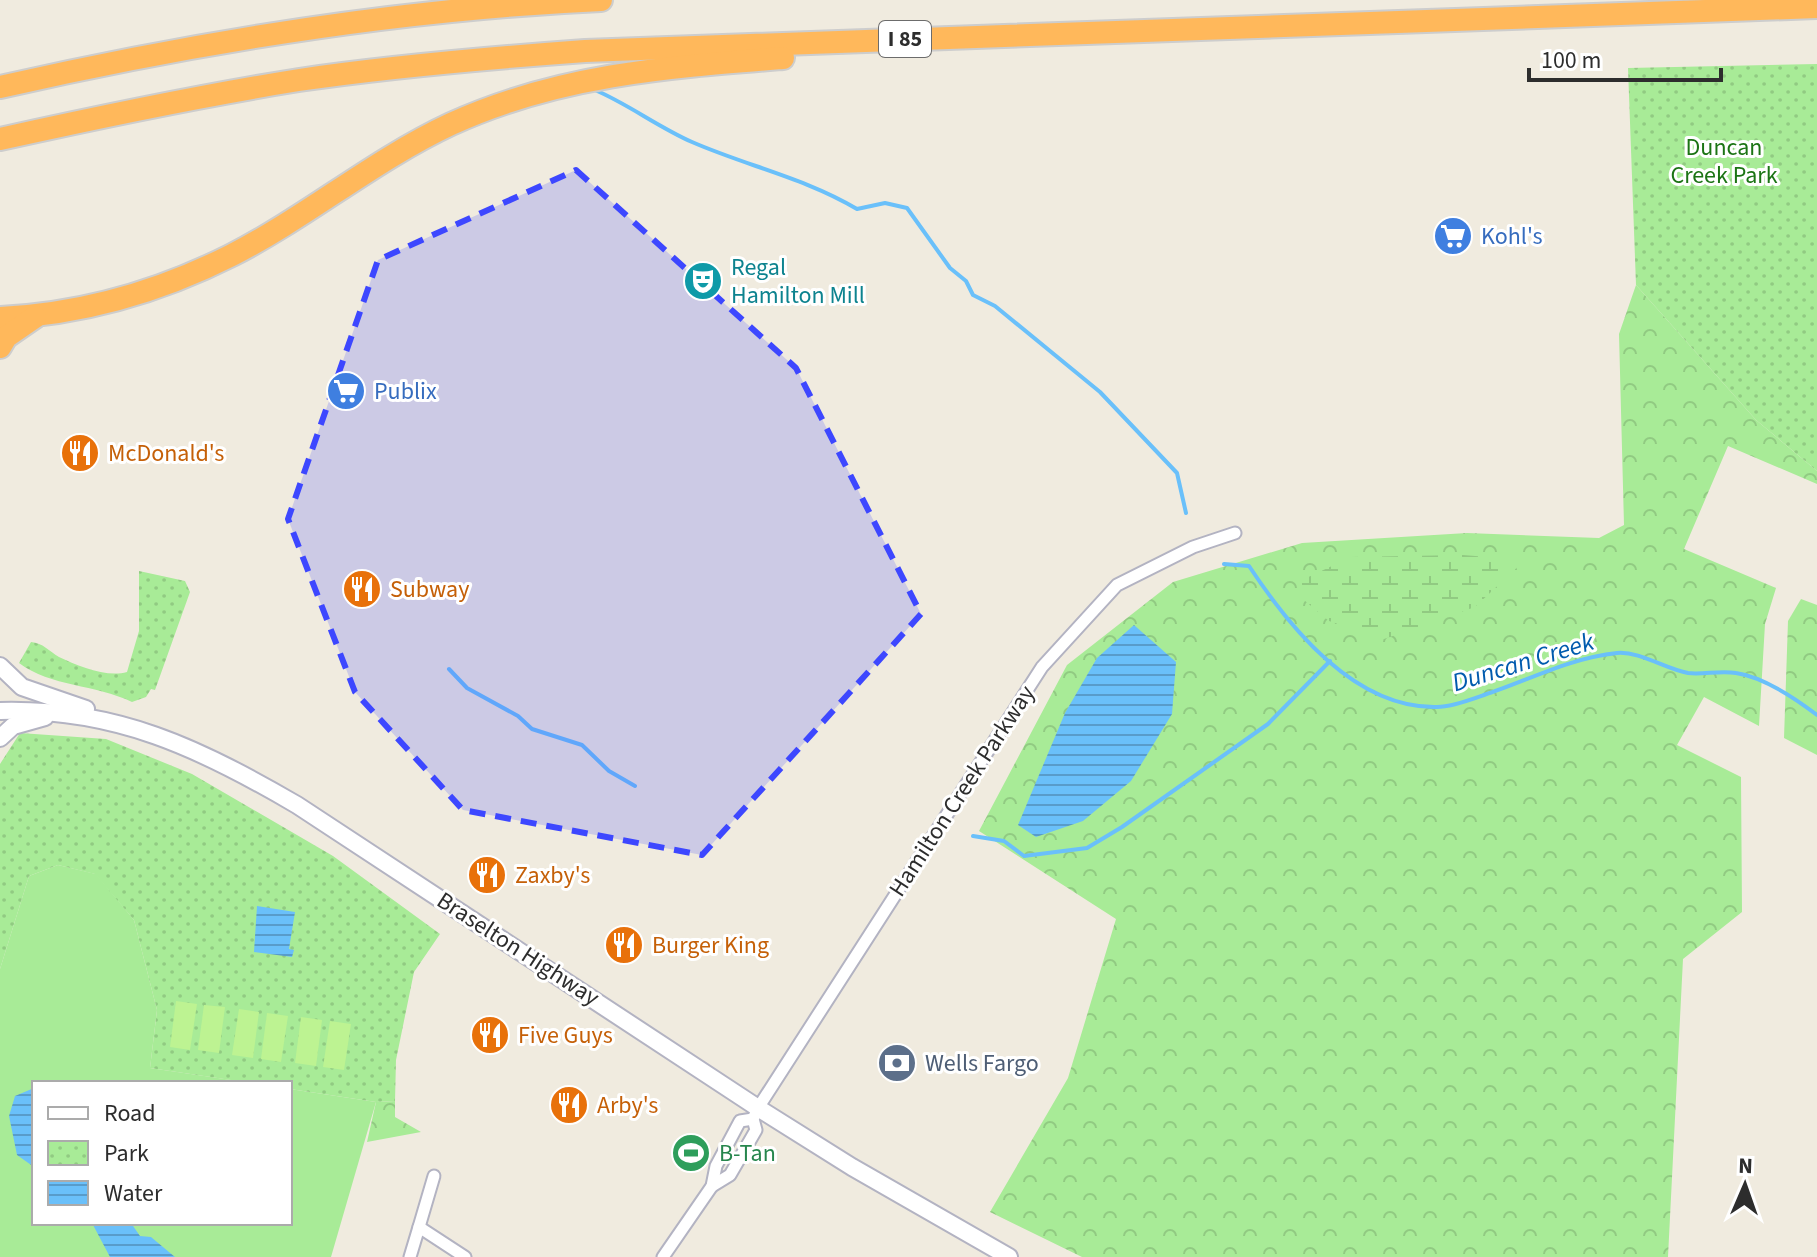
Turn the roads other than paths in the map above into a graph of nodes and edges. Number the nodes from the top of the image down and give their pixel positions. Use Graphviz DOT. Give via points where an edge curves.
graph roads {
  1 [pos="601,0"];
  2 [pos="530,1"];
  3 [pos="1817,7"];
  4 [pos="960,37"];
  5 [pos="0,87"];
  6 [pos="0,139"];
  7 [pos="36,316"];
  8 [pos="0,318"];
  9 [pos="0,347"];
  10 [pos="1235,533"];
  11 [pos="0,666"];
  12 [pos="0,711"];
  13 [pos="58,713"];
  14 [pos="125,723"];
  15 [pos="0,738"];
  16 [pos="756,1113"];
  17 [pos="434,1176"];
  18 [pos="712,1186"];
  19 [pos="419,1227"];
  20 [pos="410,1257"];
  21 [pos="465,1257"];
  22 [pos="663,1257"];
  23 [pos="1009,1257"];
  1 -- 2 [label="highway"];
  2 -- 5 [label="highway" via="299,30"];
  3 -- 4 [label="highway, I 85"];
  4 -- 6 [label="highway, I 85" via="585,51 442,62 299,80"];
  4 -- 7 [label="highway" via="649,68 565,83 495,106 413,143 235,254 161,288"];
  7 -- 8 [label="highway"];
  7 -- 9 [label="highway"];
  10 -- 16 [label="street, Hamilton Creek Parkway" via="1193,547 1117,585 1042,667"];
  11 -- 14 [label="main road" via="22,687"];
  12 -- 13 [label="main road, Braselton Highway"];
  13 -- 14 [label="main road, Braselton Highway"];
  13 -- 15 [label="main road" via="13,726"];
  14 -- 16 [label="main road, Braselton Highway" via="221,762 297,805"];
  16 -- 18 [label="street, Hamilton Creek Parkway" via="740,1121 716,1166"];
  16 -- 18 [label="street, Hamilton Creek Parkway" via="756,1130 730,1175"];
  16 -- 23 [label="main road, Braselton Highway"];
  17 -- 19 [label="street"];
  18 -- 22 [label="street, Hamilton Creek Parkway"];
  19 -- 20 [label="street"];
  19 -- 21 [label="street"];
}
